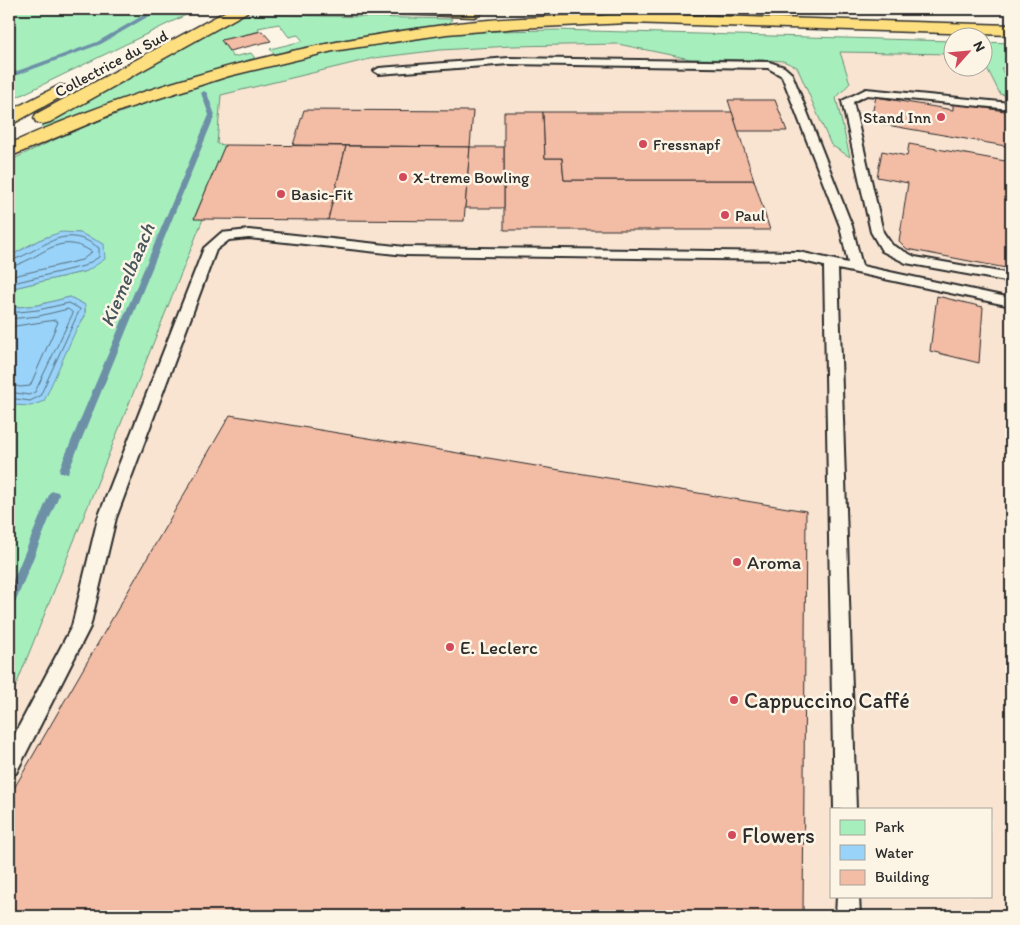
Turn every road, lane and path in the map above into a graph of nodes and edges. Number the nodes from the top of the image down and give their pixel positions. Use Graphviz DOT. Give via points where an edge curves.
graph roads {
  1 [pos="213,9"];
  2 [pos="241,9"];
  3 [pos="401,9"];
  4 [pos="764,9"];
  5 [pos="895,11"];
  6 [pos="636,18"];
  7 [pos="1011,30"];
  8 [pos="379,71"];
  9 [pos="1011,106"];
  10 [pos="9,118"];
  11 [pos="9,138"];
  12 [pos="9,152"];
  13 [pos="831,263"];
  14 [pos="856,269"];
  15 [pos="1011,278"];
  16 [pos="1011,302"];
  17 [pos="9,766"];
  18 [pos="845,808"];
  19 [pos="848,898"];
  20 [pos="848,916"];
  1 -- 10 [label="highway, Collectrice du Sud"];
  2 -- 11 [label="highway"];
  3 -- 6 [label="highway"];
  4 -- 5 [label="highway"];
  6 -- 7 [label="highway"];
  6 -- 12 [label="highway" via="449,28 287,55 219,72 99,111"];
  8 -- 14 [label="lane" via="509,61 723,64 780,69 786,74 846,226"];
  9 -- 15 [label="lane" via="866,92 847,101 877,232 888,248 911,260"];
  13 -- 14 [label="lane"];
  13 -- 17 [label="lane" via="799,256 405,251 249,234 226,236 210,248 107,518 81,627"];
  13 -- 18 [label="lane"];
  14 -- 16 [label="lane"];
  19 -- 20 [label="lane"];
}
